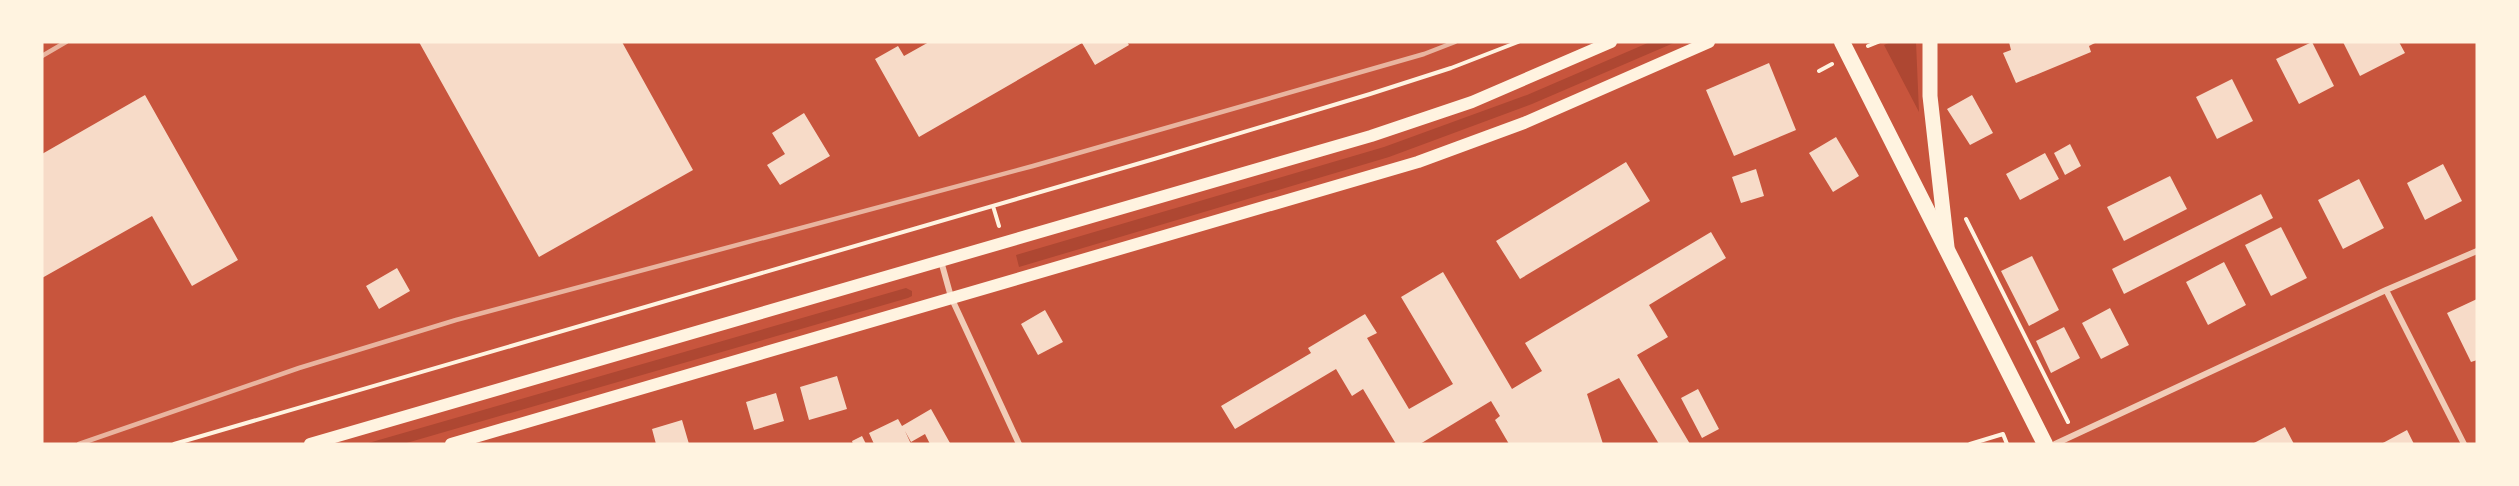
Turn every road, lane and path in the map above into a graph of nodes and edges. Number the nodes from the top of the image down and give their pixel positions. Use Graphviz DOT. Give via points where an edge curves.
graph roads {
  1 [pos="1518,42"];
  2 [pos="1611,42"];
  3 [pos="1708,42"];
  4 [pos="1842,42"];
  5 [pos="1930,42"];
  6 [pos="1965,217"];
  7 [pos="1947,250"];
  8 [pos="2477,251"];
  9 [pos="941,261"];
  10 [pos="2386,291"];
  11 [pos="951,297"];
  12 [pos="2075,435"];
  13 [pos="174,444"];
  14 [pos="310,444"];
  15 [pos="451,444"];
  16 [pos="1019,444"];
  17 [pos="1970,444"];
  18 [pos="2007,444"];
  19 [pos="2045,444"];
  20 [pos="2055,444"];
  21 [pos="2464,444"];
  1 -- 13 [label="path" via="1431,75 1166,156"];
  2 -- 9 [label="main road" via="1472,102 1371,136"];
  3 -- 11 [label="main road" via="1524,123 1418,162"];
  4 -- 7 [label="highway"];
  5 -- 7 [label="main road" via="1930,96"];
  6 -- 12 [label="path"];
  7 -- 19 [label="highway"];
  8 -- 10 [label="street"];
  9 -- 11 [label="street"];
  9 -- 14 [label="main road"];
  10 -- 12 [label="street"];
  10 -- 21 [label="street"];
  11 -- 15 [label="main road"];
  11 -- 16 [label="street"];
  12 -- 20 [label="street"];
  17 -- 18 [label="path" via="2003,434"];
}
